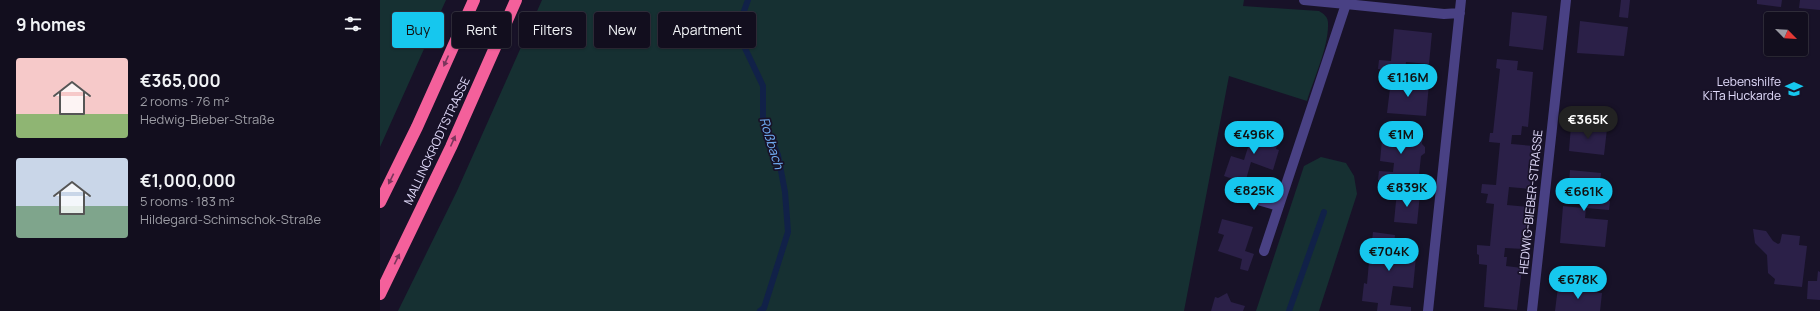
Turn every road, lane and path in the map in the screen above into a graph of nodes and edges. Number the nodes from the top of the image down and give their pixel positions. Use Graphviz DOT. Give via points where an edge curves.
graph roads {
  1 [pos="474,0"];
  2 [pos="516,0"];
  3 [pos="1304,0"];
  4 [pos="1461,0"];
  5 [pos="1566,0"];
  6 [pos="1346,4"];
  7 [pos="1460,13"];
  8 [pos="1237,194"];
  9 [pos="380,202"];
  10 [pos="1279,206"];
  11 [pos="1264,251"];
  12 [pos="380,294"];
  13 [pos="1428,311"];
  14 [pos="1532,311"];
  1 -- 9 [label="highway, MALLINCKRODTSTRASSE, one-way"];
  12 -- 2 [label="highway, MALLINCKRODTSTRASSE, one-way" via="451,146"];
  3 -- 6 [label="street"];
  4 -- 7 [label="street"];
  5 -- 14 [label="street, HEDWIG-BIEBER-STRASSE"];
  6 -- 7 [label="street" via="1444,14"];
  6 -- 10 [label="street"];
  7 -- 13 [label="street"];
  8 -- 10 [label="street"];
  10 -- 11 [label="street"];
}
